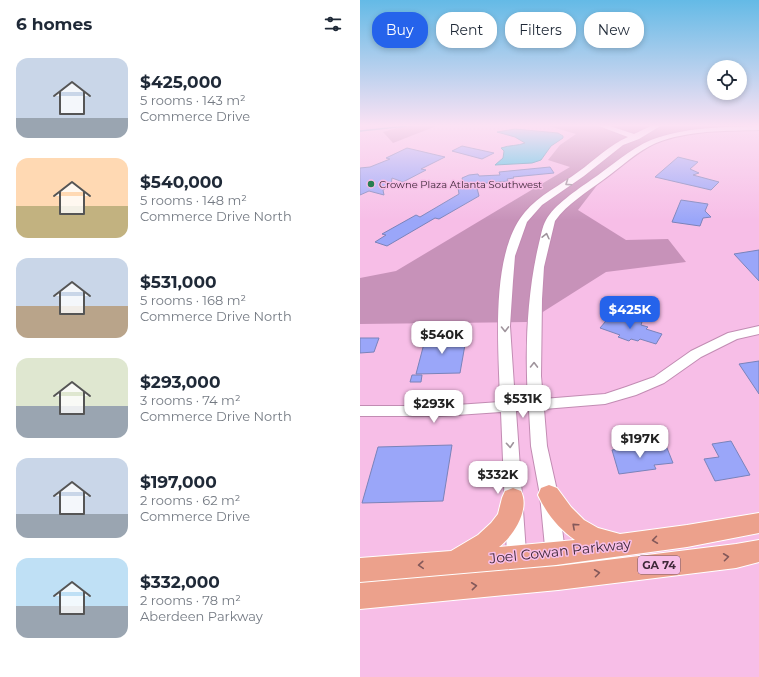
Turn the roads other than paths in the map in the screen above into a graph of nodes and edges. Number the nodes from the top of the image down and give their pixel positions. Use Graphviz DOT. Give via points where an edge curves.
graph roads {
  1 [pos="603,157"];
  2 [pos="630,157"];
  3 [pos="759,330"];
  4 [pos="536,404"];
  5 [pos="508,406"];
  6 [pos="360,411"];
  7 [pos="549,494"];
  8 [pos="513,498"];
  9 [pos="759,523"];
  10 [pos="623,545"];
  11 [pos="759,551"];
  12 [pos="454,562"];
  13 [pos="557,566"];
  14 [pos="360,570"];
  15 [pos="517,570"];
  16 [pos="360,596"];
  1 -- 5 [label="street, one-way" via="539,203 522,222 510,256 507,281 504,326"];
  4 -- 2 [label="street, one-way" via="536,299 539,267 550,221 582,191"];
  3 -- 4 [label="street" via="733,336 696,354 659,380 631,391 605,398"];
  4 -- 5 [label="street"];
  4 -- 7 [label="street" via="539,446"];
  5 -- 6 [label="street" via="442,411"];
  5 -- 8 [label="street, one-way"];
  10 -- 7 [label="main road, one-way" via="601,540 580,531 562,515"];
  7 -- 13 [label="street"];
  8 -- 12 [label="main road" via="510,515 502,528 486,543"];
  8 -- 15 [label="street"];
  9 -- 10 [label="main road, Joel Cowan Parkway / GA 74, one-way"];
  10 -- 13 [label="main road, Joel Cowan Parkway / GA 74"];
  13 -- 11 [label="main road, Joel Cowan Parkway / GA 74, one-way" via="736,556"];
  12 -- 14 [label="main road, Joel Cowan Parkway / GA 74, one-way"];
  12 -- 15 [label="main road, Joel Cowan Parkway / GA 74"];
  13 -- 15 [label="main road, Joel Cowan Parkway / GA 74"];
  16 -- 15 [label="main road, Joel Cowan Parkway / GA 74, one-way"];
}
